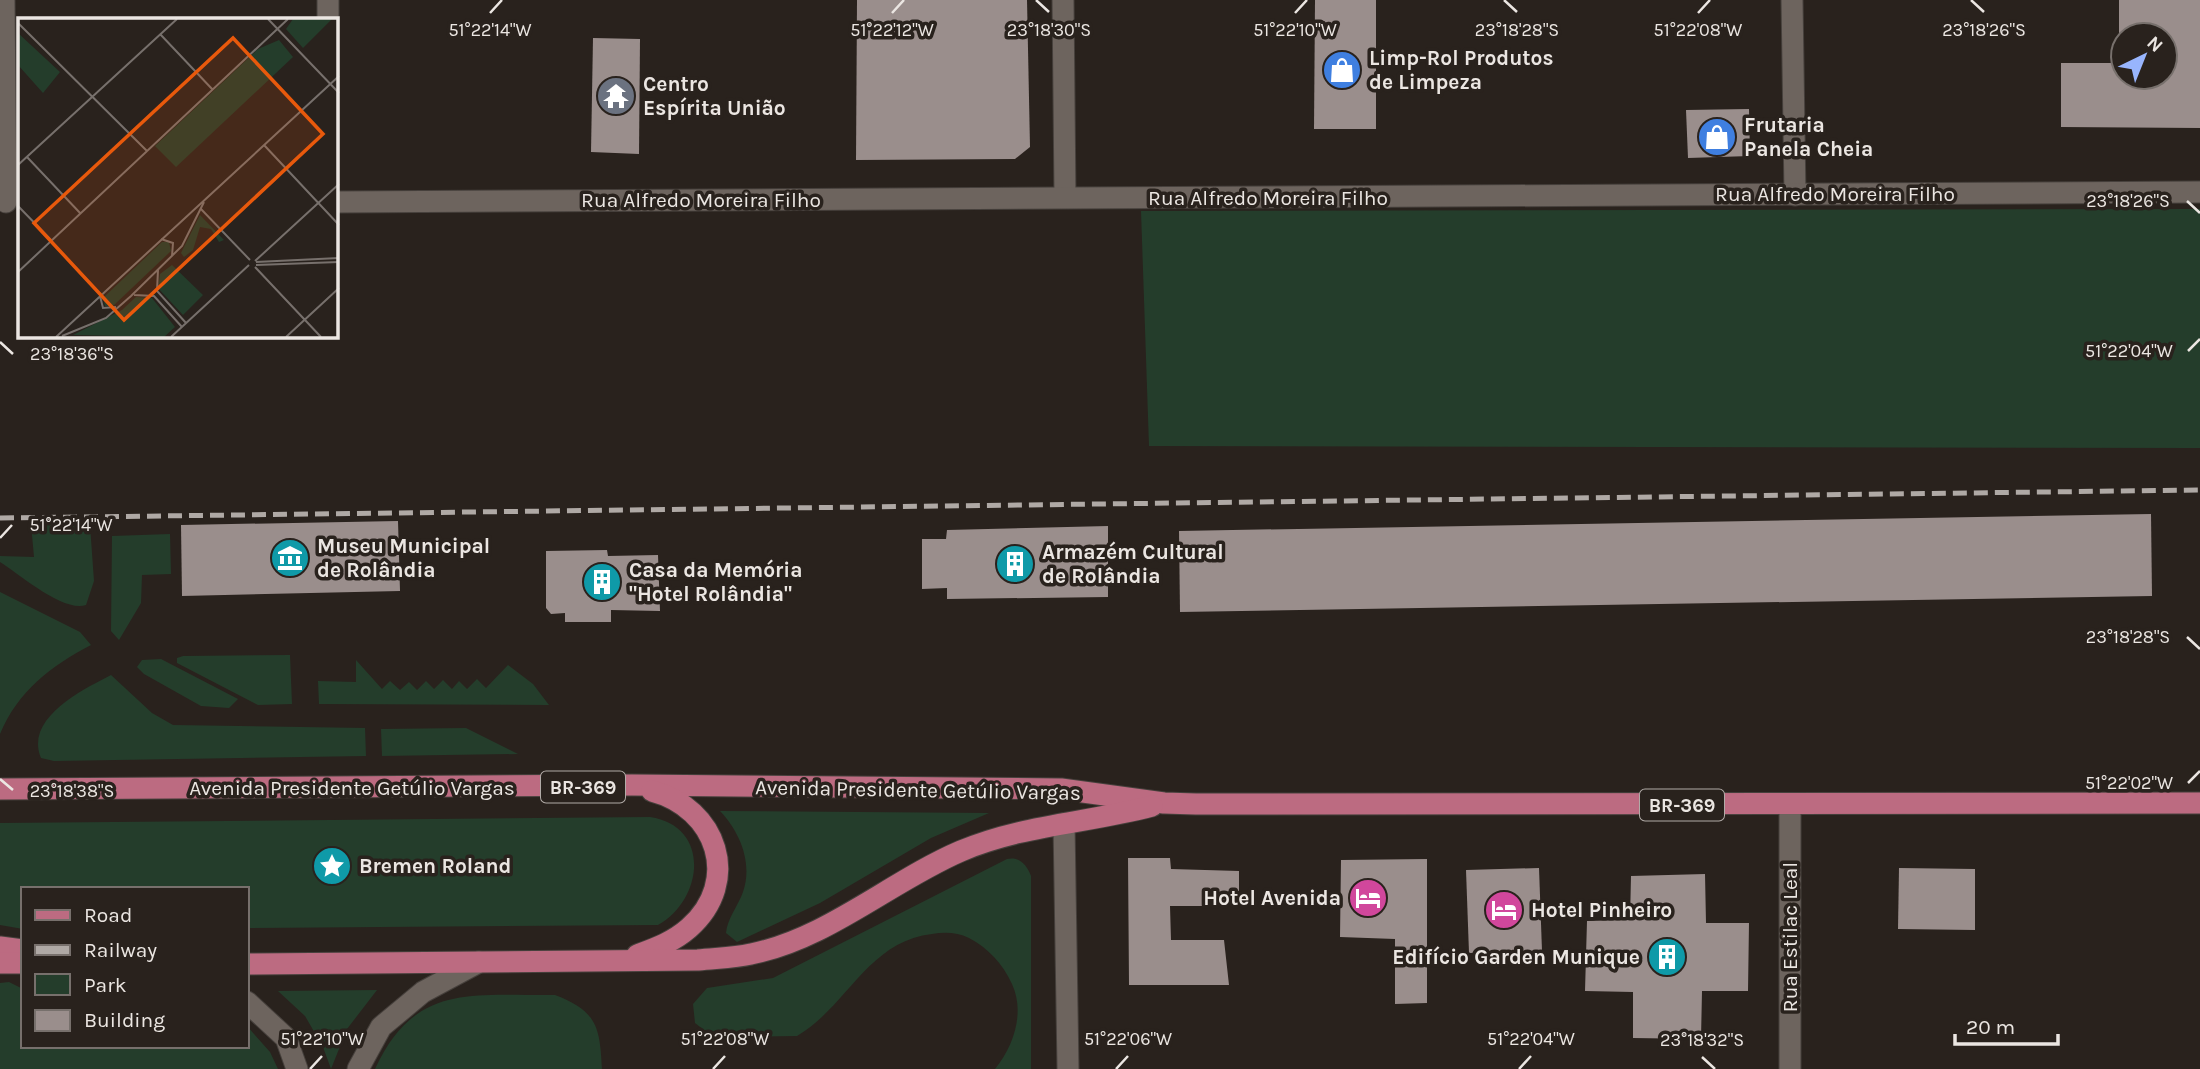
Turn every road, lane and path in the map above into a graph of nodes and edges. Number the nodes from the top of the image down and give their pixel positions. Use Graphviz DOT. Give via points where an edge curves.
graph roads {
  1 [pos="4,0"];
  2 [pos="328,0"];
  3 [pos="1063,0"];
  4 [pos="1792,0"];
  5 [pos="328,18"];
  6 [pos="2200,192"];
  7 [pos="1795,195"];
  8 [pos="1065,198"];
  9 [pos="8,202"];
  10 [pos="338,202"];
  11 [pos="632,785"];
  12 [pos="2,790"];
  13 [pos="1164,803"];
  14 [pos="2200,803"];
  15 [pos="1790,806"];
  16 [pos="1064,824"];
  17 [pos="0,947"];
  18 [pos="21,950"];
  19 [pos="622,961"];
  20 [pos="479,962"];
  21 [pos="0,963"];
  22 [pos="21,963"];
  23 [pos="248,964"];
  24 [pos="248,1003"];
  25 [pos="297,1069"];
  26 [pos="358,1069"];
  27 [pos="1068,1069"];
  28 [pos="1790,1069"];
  1 -- 9 [label="street"];
  2 -- 5 [label="street"];
  3 -- 8 [label="street"];
  4 -- 7 [label="street"];
  6 -- 7 [label="street, Rua Alfredo Moreira Filho"];
  7 -- 8 [label="street, Rua Alfredo Moreira Filho"];
  8 -- 10 [label="street, Rua Alfredo Moreira Filho"];
  11 -- 12 [label="main road, Avenida Presidente Getúlio Vargas / BR-369"];
  11 -- 13 [label="main road, Avenida Presidente Getúlio Vargas / BR-369" via="1061,789"];
  11 -- 19 [label="main road" via="678,800 700,819 715,842 718,868 709,901 689,928 668,944"];
  13 -- 15 [label="main road, Avenida Presidente Getúlio Vargas / BR-369"];
  13 -- 16 [label="main road, Avenida Presidente Getúlio Vargas / BR-369"];
  14 -- 15 [label="main road, Avenida Presidente Getúlio Vargas / BR-369"];
  15 -- 28 [label="street, Rua Estilac Leal"];
  16 -- 19 [label="main road, Avenida Presidente Getúlio Vargas / BR-369" via="1000,836 958,852 792,941 752,954"];
  16 -- 27 [label="street"];
  17 -- 18 [label="main road"];
  19 -- 20 [label="main road, Avenida Presidente Getúlio Vargas / BR-369"];
  20 -- 23 [label="main road, Avenida Presidente Getúlio Vargas / BR-369"];
  20 -- 26 [label="street" via="423,992 381,1027"];
  21 -- 22 [label="main road"];
  24 -- 25 [label="street" via="286,1038"];
}
